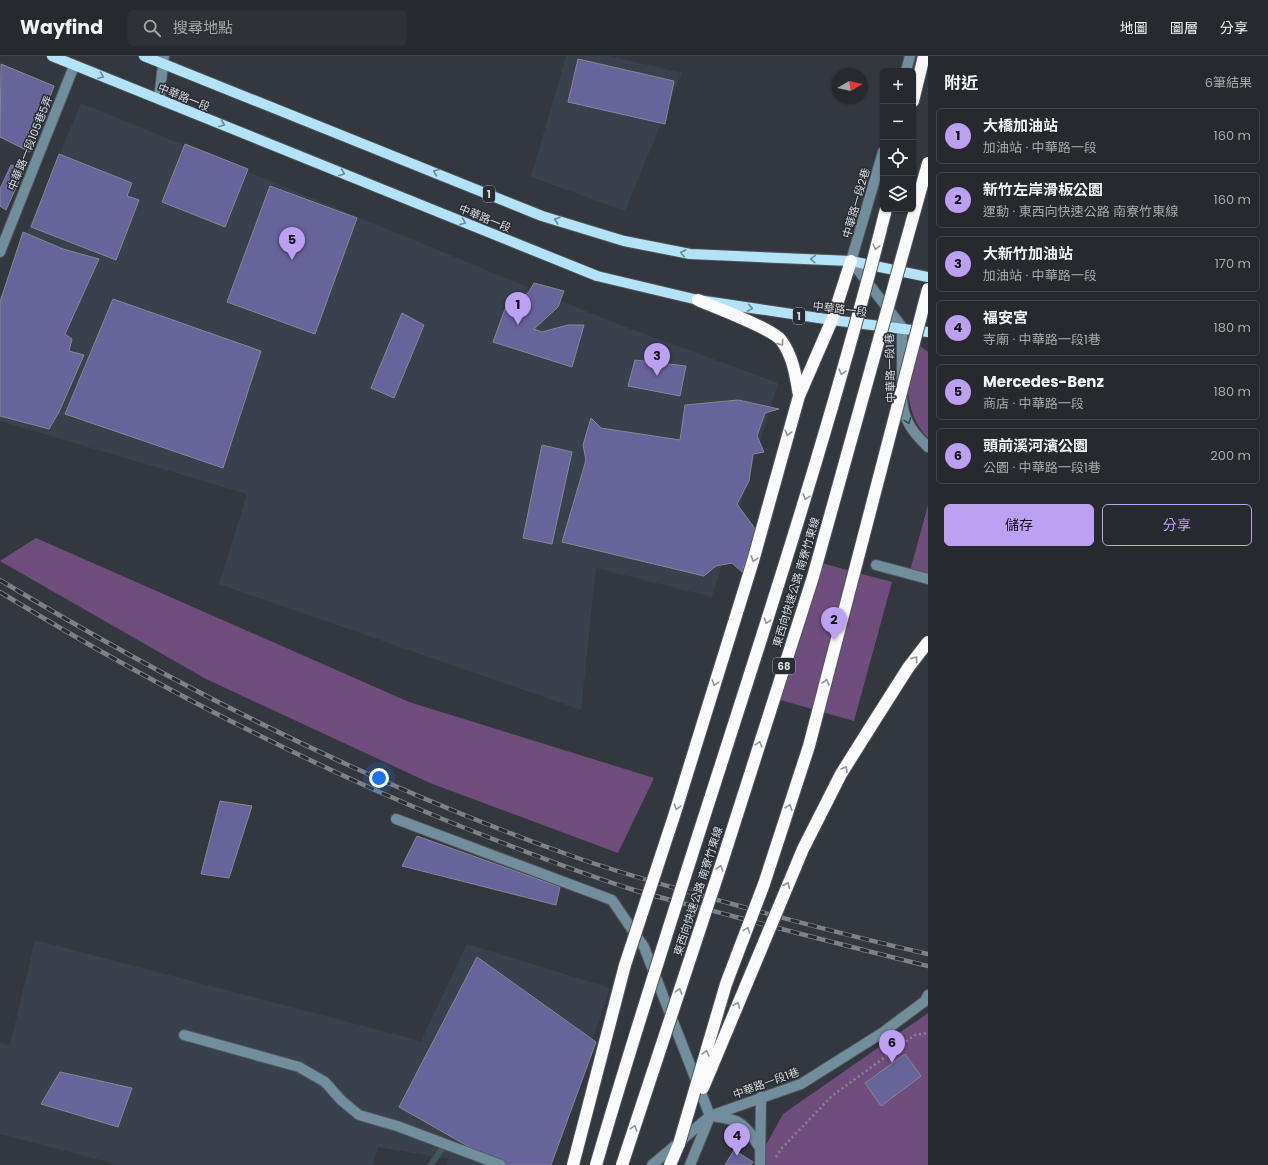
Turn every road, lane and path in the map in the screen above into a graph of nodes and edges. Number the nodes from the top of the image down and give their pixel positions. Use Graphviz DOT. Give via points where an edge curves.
graph roads {
  1 [pos="52,56"];
  2 [pos="144,56"];
  3 [pos="924,56"];
  4 [pos="910,57"];
  5 [pos="164,60"];
  6 [pos="74,66"];
  7 [pos="907,68"];
  8 [pos="916,89"];
  9 [pos="159,99"];
  10 [pos="880,163"];
  11 [pos="928,163"];
  12 [pos="885,212"];
  13 [pos="4,232"];
  14 [pos="0,252"];
  15 [pos="852,261"];
  16 [pos="928,277"];
  17 [pos="928,289"];
  18 [pos="698,300"];
  19 [pos="832,320"];
  20 [pos="902,327"];
  21 [pos="928,332"];
  22 [pos="799,396"];
  23 [pos="928,447"];
  24 [pos="876,565"];
  25 [pos="928,579"];
  26 [pos="928,642"];
  27 [pos="396,819"];
  28 [pos="928,995"];
  29 [pos="928,1033"];
  30 [pos="184,1036"];
  31 [pos="760,1097"];
  32 [pos="710,1116"];
  33 [pos="679,1144"];
  34 [pos="760,1148"];
  35 [pos="774,1160"];
  36 [pos="501,1165"];
  37 [pos="573,1165"];
  38 [pos="596,1165"];
  39 [pos="622,1165"];
  40 [pos="652,1165"];
  41 [pos="670,1165"];
  42 [pos="690,1165"];
  43 [pos="760,1165"];
  1 -- 6 [label="main road, 中華路一段 / 1"];
  2 -- 5 [label="main road, 中華路一段 / 1"];
  3 -- 8 [label="highway"];
  4 -- 7 [label="street"];
  5 -- 9 [label="street"];
  15 -- 5 [label="main road, 中華路一段 / 1, one-way" via="690,254 624,241 542,216"];
  6 -- 9 [label="main road, 中華路一段 / 1, one-way"];
  6 -- 13 [label="street, 中華路一段105巷5弄"];
  9 -- 18 [label="main road, 中華路一段 / 1, one-way" via="597,276"];
  10 -- 15 [label="street, 中華路一段2巷"];
  39 -- 11 [label="highway, 東西向快速公路 南寮竹東線 / 68, one-way, bridge" via="813,577"];
  12 -- 38 [label="highway, 東西向快速公路 南寮竹東線, one-way, bridge" via="859,316 813,472 632,1040"];
  13 -- 14 [label="street, 中華路一段105巷5弄"];
  15 -- 16 [label="main road, 中華路一段 / 1"];
  15 -- 19 [label="highway"];
  15 -- 20 [label="street"];
  33 -- 17 [label="highway, one-way, bridge" via="726,984 764,884 809,746"];
  18 -- 19 [label="main road, 中華路一段 / 1, one-way"];
  18 -- 22 [label="highway, one-way" via="756,325 780,340 794,366"];
  19 -- 20 [label="main road, 中華路一段 / 1"];
  19 -- 22 [label="highway"];
  20 -- 21 [label="main road, 中華路一段 / 1"];
  20 -- 23 [label="street, 中華路一段1巷, one-way" via="902,405 912,432"];
  22 -- 37 [label="highway, one-way, bridge" via="753,561 625,965"];
  24 -- 25 [label="street"];
  33 -- 26 [label="highway, one-way, bridge" via="803,849 841,774 908,668"];
  27 -- 32 [label="street" via="612,900 644,947"];
  28 -- 31 [label="street, 中華路一段1巷" via="925,1001 882,1033 801,1084"];
  29 -- 35 [label="path" via="915,1034 832,1096 781,1149"];
  30 -- 36 [label="street" via="299,1068 325,1082 359,1115 397,1126"];
  31 -- 32 [label="street, 中華路一段1巷"];
  31 -- 34 [label="street"];
  32 -- 34 [label="street" via="734,1119 749,1130"];
  32 -- 40 [label="street, 中華路一段1巷"];
  32 -- 42 [label="street"];
  33 -- 41 [label="highway"];
  34 -- 43 [label="street"];
}
